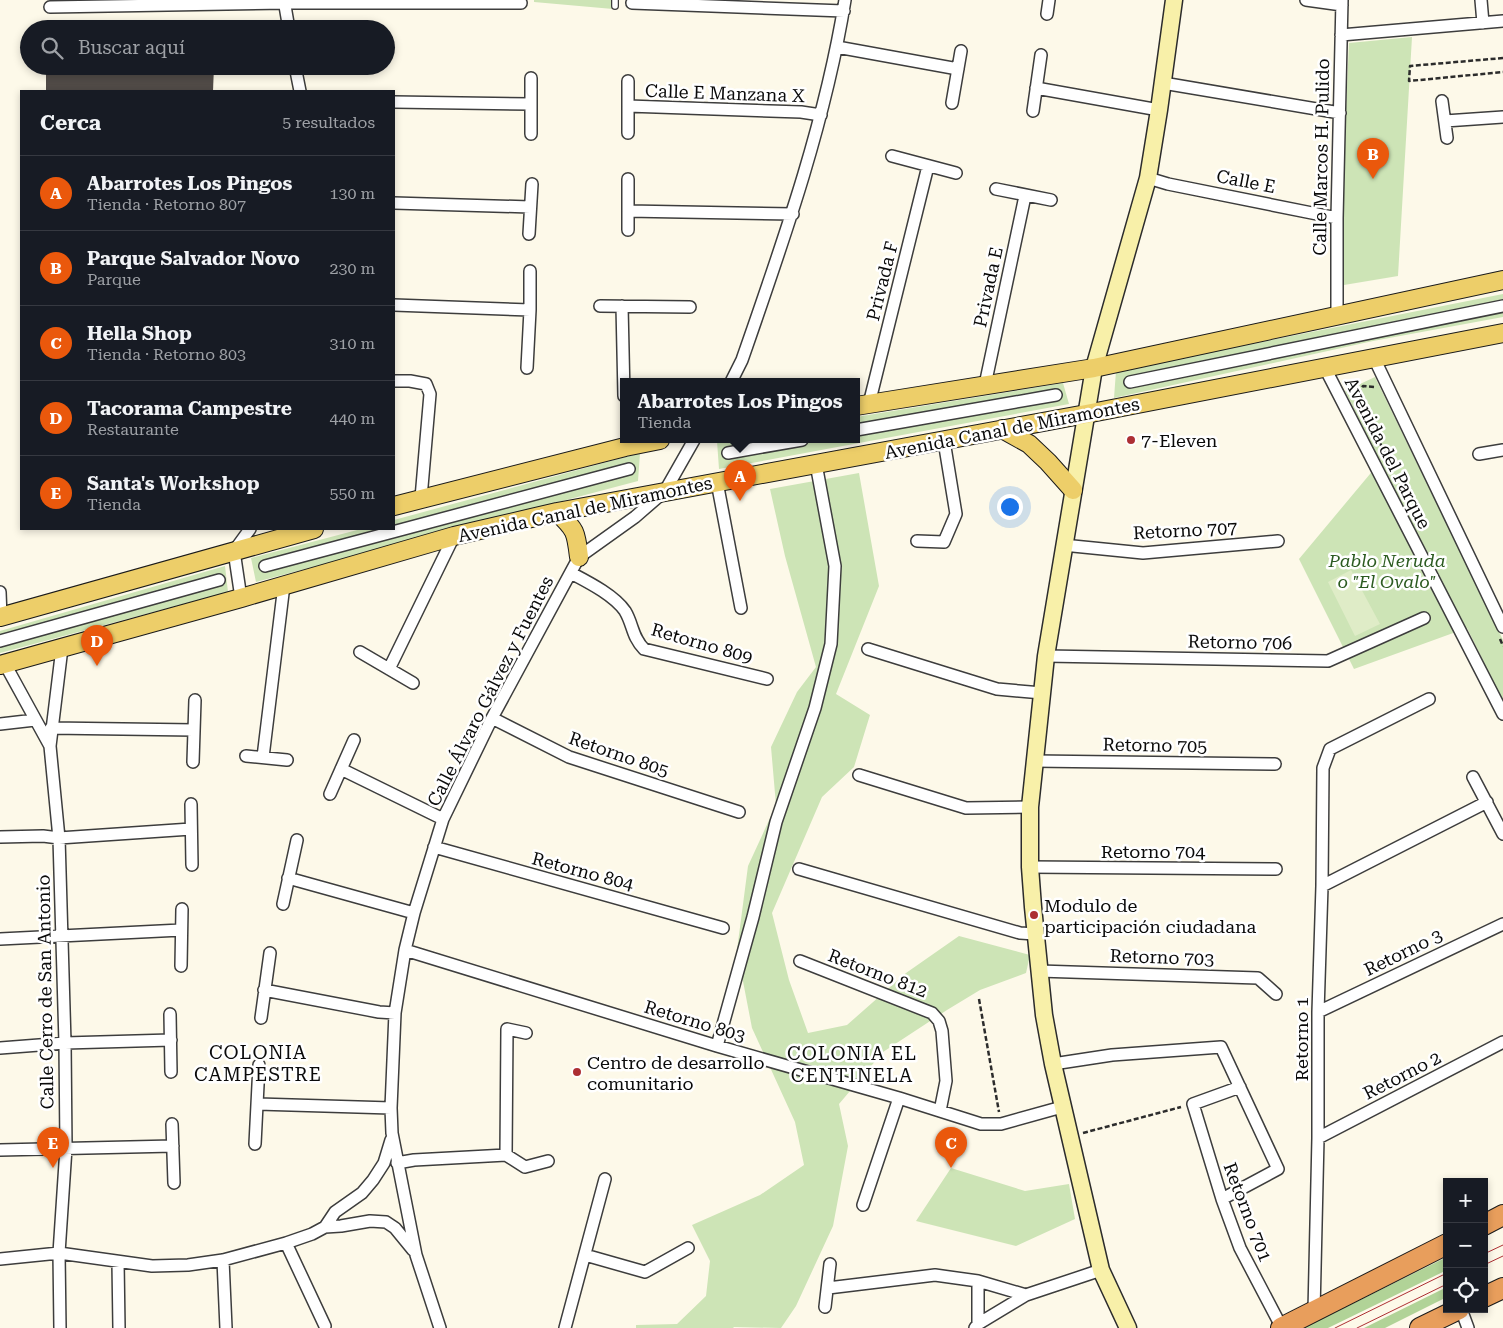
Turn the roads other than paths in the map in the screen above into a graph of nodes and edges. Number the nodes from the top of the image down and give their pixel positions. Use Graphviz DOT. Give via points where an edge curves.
graph roads {
  1 [pos="1049,0"];
  2 [pos="1174,0"];
  3 [pos="1306,0"];
  4 [pos="1481,0"];
  5 [pos="284,2"];
  6 [pos="1342,2"];
  7 [pos="522,3"];
  8 [pos="632,3"];
  9 [pos="845,5"];
  10 [pos="50,7"];
  11 [pos="1047,14"];
  12 [pos="287,20"];
  13 [pos="1503,21"];
  14 [pos="1483,23"];
  15 [pos="1340,35"];
  16 [pos="837,47"];
  17 [pos="961,51"];
  18 [pos="1041,55"];
  19 [pos="958,69"];
  20 [pos="297,75"];
  21 [pos="531,78"];
  22 [pos="628,81"];
  23 [pos="1163,83"];
  24 [pos="1036,88"];
  25 [pos="300,90"];
  26 [pos="1442,101"];
  27 [pos="395,102"];
  28 [pos="952,103"];
  29 [pos="530,104"];
  30 [pos="628,106"];
  31 [pos="1160,110"];
  32 [pos="1033,111"];
  33 [pos="1340,113"];
  34 [pos="821,115"];
  35 [pos="1503,117"];
  36 [pos="1445,121"];
  37 [pos="628,133"];
  38 [pos="531,134"];
  39 [pos="1447,138"];
  40 [pos="892,156"];
  41 [pos="928,166"];
  42 [pos="956,173"];
  43 [pos="1148,178"];
  44 [pos="628,179"];
  45 [pos="532,184"];
  46 [pos="996,189"];
  47 [pos="1025,196"];
  48 [pos="1051,200"];
  49 [pos="395,203"];
  50 [pos="530,207"];
  51 [pos="628,211"];
  52 [pos="793,214"];
  53 [pos="1337,218"];
  54 [pos="628,230"];
  55 [pos="528,234"];
  56 [pos="530,271"];
  57 [pos="1503,280"];
  58 [pos="395,304"];
  59 [pos="600,306"];
  60 [pos="622,306"];
  61 [pos="690,306"];
  62 [pos="1503,306"];
  63 [pos="530,310"];
  64 [pos="1337,315"];
  65 [pos="1503,333"];
  66 [pos="1374,358"];
  67 [pos="527,368"];
  68 [pos="1094,368"];
  69 [pos="1325,368"];
  70 [pos="624,378"];
  71 [pos="733,378"];
  72 [pos="395,381"];
  73 [pos="1130,382"];
  74 [pos="986,385"];
  75 [pos="1056,395"];
  76 [pos="862,405"];
  77 [pos="1086,414"];
  78 [pos="860,429"];
  79 [pos="1002,429"];
  80 [pos="944,441"];
  81 [pos="625,443"];
  82 [pos="692,443"];
  83 [pos="785,443"];
  84 [pos="1503,450"];
  85 [pos="728,453"];
  86 [pos="1480,454"];
  87 [pos="816,464"];
  88 [pos="629,469"];
  89 [pos="717,482"];
  90 [pos="1073,490"];
  91 [pos="665,492"];
  92 [pos="421,498"];
  93 [pos="395,506"];
  94 [pos="557,512"];
  95 [pos="249,530"];
  96 [pos="310,530"];
  97 [pos="454,536"];
  98 [pos="917,541"];
  99 [pos="1278,541"];
  100 [pos="1063,545"];
  101 [pos="234,551"];
  102 [pos="575,565"];
  103 [pos="265,566"];
  104 [pos="219,580"];
  105 [pos="284,585"];
  106 [pos="0,592"];
  107 [pos="241,598"];
  108 [pos="741,608"];
  109 [pos="0,617"];
  110 [pos="1424,618"];
  111 [pos="1503,626"];
  112 [pos="0,641"];
  113 [pos="62,648"];
  114 [pos="868,649"];
  115 [pos="360,652"];
  116 [pos="1046,656"];
  117 [pos="3,665"];
  118 [pos="390,669"];
  119 [pos="767,679"];
  120 [pos="413,682"];
  121 [pos="1042,693"];
  122 [pos="1429,699"];
  123 [pos="195,700"];
  124 [pos="1503,714"];
  125 [pos="492,718"];
  126 [pos="34,720"];
  127 [pos="0,724"];
  128 [pos="52,728"];
  129 [pos="194,730"];
  130 [pos="354,740"];
  131 [pos="50,746"];
  132 [pos="246,756"];
  133 [pos="264,757"];
  134 [pos="286,760"];
  135 [pos="1034,761"];
  136 [pos="193,762"];
  137 [pos="1275,764"];
  138 [pos="341,769"];
  139 [pos="859,775"];
  140 [pos="1473,777"];
  141 [pos="330,794"];
  142 [pos="1487,802"];
  143 [pos="191,804"];
  144 [pos="1030,807"];
  145 [pos="739,812"];
  146 [pos="444,818"];
  147 [pos="191,830"];
  148 [pos="1503,834"];
  149 [pos="0,837"];
  150 [pos="59,838"];
  151 [pos="297,840"];
  152 [pos="434,847"];
  153 [pos="192,865"];
  154 [pos="1030,867"];
  155 [pos="1276,868"];
  156 [pos="798,869"];
  157 [pos="288,878"];
  158 [pos="1322,886"];
  159 [pos="283,904"];
  160 [pos="182,909"];
  161 [pos="414,913"];
  162 [pos="1503,924"];
  163 [pos="724,928"];
  164 [pos="181,930"];
  165 [pos="1036,934"];
  166 [pos="61,936"];
  167 [pos="0,939"];
  168 [pos="405,950"];
  169 [pos="270,953"];
  170 [pos="800,961"];
  171 [pos="181,966"];
  172 [pos="1039,971"];
  173 [pos="264,990"];
  174 [pos="1276,994"];
  175 [pos="1318,1012"];
  176 [pos="395,1013"];
  177 [pos="170,1014"];
  178 [pos="261,1018"];
  179 [pos="526,1033"];
  180 [pos="171,1040"];
  181 [pos="1503,1042"];
  182 [pos="65,1044"];
  183 [pos="717,1046"];
  184 [pos="0,1048"];
  185 [pos="1053,1064"];
  186 [pos="259,1065"];
  187 [pos="171,1072"];
  188 [pos="1240,1088"];
  189 [pos="899,1098"];
  190 [pos="258,1104"];
  191 [pos="391,1108"];
  192 [pos="1062,1108"];
  193 [pos="940,1111"];
  194 [pos="172,1124"];
  195 [pos="392,1134"];
  196 [pos="1318,1138"];
  197 [pos="256,1144"];
  198 [pos="173,1146"];
  199 [pos="66,1148"];
  200 [pos="0,1150"];
  201 [pos="506,1155"];
  202 [pos="548,1161"];
  203 [pos="397,1162"];
  204 [pos="605,1179"];
  205 [pos="174,1182"];
  206 [pos="1222,1198"];
  207 [pos="863,1205"];
  208 [pos="1503,1215"];
  209 [pos="1488,1223"];
  210 [pos="325,1227"];
  211 [pos="286,1243"];
  212 [pos="1443,1246"];
  213 [pos="688,1248"];
  214 [pos="58,1253"];
  215 [pos="416,1255"];
  216 [pos="585,1255"];
  217 [pos="0,1259"];
  218 [pos="222,1260"];
  219 [pos="118,1262"];
  220 [pos="830,1264"];
  221 [pos="1101,1270"];
  222 [pos="978,1281"];
  223 [pos="828,1288"];
  224 [pos="1503,1288"];
  225 [pos="1026,1295"];
  226 [pos="1488,1295"];
  227 [pos="825,1307"];
  228 [pos="1314,1310"];
  229 [pos="1452,1313"];
  230 [pos="1462,1313"];
  231 [pos="325,1326"];
  232 [pos="977,1326"];
  233 [pos="60,1328"];
  234 [pos="119,1328"];
  235 [pos="226,1328"];
  236 [pos="440,1328"];
  237 [pos="565,1328"];
  238 [pos="1128,1328"];
  239 [pos="1281,1328"];
  240 [pos="1420,1328"];
  241 [pos="1468,1328"];
  1 -- 11 [label="street"];
  2 -- 23 [label="street"];
  3 -- 6 [label="street"];
  4 -- 14 [label="street"];
  5 -- 7 [label="street"];
  5 -- 10 [label="street"];
  5 -- 12 [label="street"];
  6 -- 15 [label="street, Calle Marcos H. Pulido"];
  8 -- 9 [label="street"];
  9 -- 16 [label="street"];
  13 -- 14 [label="street"];
  14 -- 15 [label="street"];
  15 -- 33 [label="street, Calle Marcos H. Pulido"];
  16 -- 19 [label="street"];
  16 -- 34 [label="street"];
  17 -- 19 [label="street"];
  18 -- 24 [label="street"];
  19 -- 28 [label="street"];
  20 -- 25 [label="street"];
  21 -- 29 [label="street"];
  22 -- 30 [label="street"];
  23 -- 31 [label="street"];
  23 -- 33 [label="street"];
  24 -- 31 [label="street"];
  24 -- 32 [label="street"];
  26 -- 36 [label="street"];
  27 -- 29 [label="street"];
  29 -- 38 [label="street"];
  30 -- 34 [label="street, Calle E Manzana X"];
  30 -- 37 [label="street"];
  31 -- 43 [label="street"];
  33 -- 53 [label="street, Calle Marcos H. Pulido"];
  34 -- 52 [label="street"];
  35 -- 36 [label="street"];
  36 -- 39 [label="street"];
  40 -- 41 [label="street"];
  41 -- 42 [label="street"];
  41 -- 76 [label="street, Privada F"];
  43 -- 53 [label="street, Calle E"];
  43 -- 68 [label="street"];
  44 -- 51 [label="street"];
  45 -- 50 [label="street"];
  46 -- 47 [label="street"];
  47 -- 48 [label="street"];
  47 -- 74 [label="street, Privada E"];
  49 -- 50 [label="street"];
  50 -- 55 [label="street"];
  51 -- 52 [label="street"];
  51 -- 54 [label="street"];
  52 -- 71 [label="street"];
  53 -- 64 [label="street, Calle Marcos H. Pulido"];
  56 -- 63 [label="street"];
  57 -- 64 [label="main road"];
  58 -- 63 [label="street"];
  59 -- 60 [label="street"];
  60 -- 61 [label="street"];
  60 -- 70 [label="street"];
  62 -- 73 [label="street"];
  63 -- 67 [label="street"];
  64 -- 68 [label="main road"];
  65 -- 66 [label="main road, Avenida Canal de Miramontes"];
  66 -- 69 [label="main road, Avenida Canal de Miramontes"];
  66 -- 111 [label="street, Avenida del Parque"];
  68 -- 74 [label="main road"];
  68 -- 77 [label="street"];
  69 -- 77 [label="main road, Avenida Canal de Miramontes"];
  69 -- 124 [label="street, Avenida del Parque"];
  72 -- 92 [label="street" via="426,384 430,394"];
  74 -- 76 [label="main road"];
  75 -- 78 [label="street"];
  77 -- 79 [label="main road, Avenida Canal de Miramontes"];
  77 -- 90 [label="street"];
  79 -- 80 [label="main road, Avenida Canal de Miramontes"];
  79 -- 90 [label="main road" via="1029,444"];
  80 -- 87 [label="main road, Avenida Canal de Miramontes"];
  80 -- 98 [label="street" via="956,514 944,542"];
  81 -- 92 [label="main road"];
  82 -- 91 [label="street, Calle Álvaro Gálvez y Fuentes"];
  83 -- 85 [label="street"];
  84 -- 86 [label="street"];
  87 -- 89 [label="main road, Avenida Canal de Miramontes"];
  87 -- 183 [label="street" via="834,566 831,644 816,708 776,822"];
  88 -- 103 [label="street"];
  89 -- 91 [label="main road, Avenida Canal de Miramontes"];
  89 -- 108 [label="street"];
  90 -- 100 [label="street"];
  91 -- 94 [label="main road, Avenida Canal de Miramontes"];
  91 -- 102 [label="street, Calle Álvaro Gálvez y Fuentes"];
  92 -- 93 [label="main road"];
  94 -- 97 [label="main road, Avenida Canal de Miramontes"];
  94 -- 102 [label="main road" via="572,526 576,538"];
  95 -- 101 [label="street"];
  96 -- 101 [label="main road"];
  97 -- 105 [label="main road, Avenida Canal de Miramontes"];
  97 -- 118 [label="street"];
  99 -- 100 [label="street, Retorno 707" via="1143,553"];
  100 -- 116 [label="street"];
  101 -- 107 [label="street"];
  101 -- 109 [label="main road"];
  102 -- 119 [label="street, Retorno 809" via="595,587 626,612 637,642 644,649"];
  102 -- 125 [label="street, Calle Álvaro Gálvez y Fuentes"];
  104 -- 112 [label="street"];
  105 -- 107 [label="main road, Avenida Canal de Miramontes"];
  105 -- 133 [label="street"];
  106 -- 109 [label="street"];
  107 -- 113 [label="main road, Avenida Canal de Miramontes"];
  110 -- 116 [label="street, Retorno 706" via="1328,661"];
  113 -- 117 [label="main road, Avenida Canal de Miramontes"];
  113 -- 128 [label="street, Calle Cerro de San Antonio"];
  114 -- 121 [label="street" via="997,689"];
  115 -- 118 [label="street"];
  116 -- 121 [label="street"];
  117 -- 126 [label="street, Calle Cerro de San Antonio"];
  118 -- 120 [label="street"];
  121 -- 135 [label="street"];
  122 -- 158 [label="street, Retorno 1" via="1330,749 1324,768"];
  123 -- 129 [label="street"];
  125 -- 145 [label="street, Retorno 805" via="569,757"];
  125 -- 146 [label="street, Calle Álvaro Gálvez y Fuentes"];
  126 -- 127 [label="street"];
  126 -- 131 [label="street, Calle Cerro de San Antonio"];
  128 -- 129 [label="street"];
  128 -- 131 [label="street, Calle Cerro de San Antonio"];
  129 -- 136 [label="street"];
  130 -- 138 [label="street"];
  131 -- 150 [label="street, Calle Cerro de San Antonio"];
  132 -- 133 [label="street"];
  133 -- 134 [label="street"];
  135 -- 137 [label="street, Retorno 705"];
  135 -- 144 [label="street"];
  138 -- 141 [label="street"];
  138 -- 146 [label="street"];
  139 -- 144 [label="street" via="966,808"];
  140 -- 142 [label="street"];
  142 -- 148 [label="street"];
  142 -- 158 [label="street"];
  143 -- 147 [label="street"];
  144 -- 154 [label="street"];
  146 -- 152 [label="street, Calle Álvaro Gálvez y Fuentes"];
  147 -- 150 [label="street"];
  147 -- 153 [label="street"];
  149 -- 150 [label="street"];
  150 -- 166 [label="street, Calle Cerro de San Antonio"];
  151 -- 157 [label="street"];
  152 -- 161 [label="street, Calle Álvaro Gálvez y Fuentes"];
  152 -- 163 [label="street, Retorno 804"];
  154 -- 155 [label="street, Retorno 704"];
  154 -- 165 [label="street"];
  156 -- 165 [label="street" via="1020,933"];
  157 -- 159 [label="street"];
  157 -- 161 [label="street"];
  158 -- 175 [label="street, Retorno 1"];
  160 -- 164 [label="street"];
  161 -- 168 [label="street, Calle Álvaro Gálvez y Fuentes"];
  162 -- 175 [label="street, Retorno 3"];
  164 -- 166 [label="street"];
  164 -- 171 [label="street"];
  165 -- 172 [label="street"];
  166 -- 167 [label="street"];
  166 -- 182 [label="street, Calle Cerro de San Antonio"];
  168 -- 176 [label="street, Calle Álvaro Gálvez y Fuentes"];
  168 -- 183 [label="street, Retorno 803"];
  169 -- 173 [label="street"];
  170 -- 193 [label="street, Retorno 812" via="932,1013 939,1021 946,1081"];
  172 -- 174 [label="street, Retorno 703" via="1258,978"];
  172 -- 185 [label="street"];
  173 -- 176 [label="street"];
  173 -- 178 [label="street"];
  175 -- 196 [label="street, Retorno 1"];
  176 -- 191 [label="street, Calle Álvaro Gálvez y Fuentes"];
  177 -- 180 [label="street"];
  179 -- 201 [label="street" via="507,1030"];
  180 -- 182 [label="street"];
  180 -- 187 [label="street"];
  181 -- 196 [label="street, Retorno 2"];
  182 -- 184 [label="street"];
  182 -- 199 [label="street, Calle Cerro de San Antonio"];
  183 -- 189 [label="street, Retorno 803"];
  185 -- 188 [label="street" via="1112,1055 1221,1047"];
  185 -- 192 [label="street"];
  186 -- 190 [label="street"];
  188 -- 206 [label="street, Retorno 701" via="1193,1104"];
  188 -- 206 [label="street" via="1278,1169"];
  189 -- 193 [label="street, Retorno 803"];
  189 -- 207 [label="street"];
  190 -- 191 [label="street"];
  190 -- 197 [label="street"];
  191 -- 195 [label="street, Calle Álvaro Gálvez y Fuentes"];
  192 -- 193 [label="street, Retorno 803" via="1001,1124 981,1124"];
  192 -- 221 [label="street"];
  194 -- 198 [label="street"];
  195 -- 203 [label="street, Calle Álvaro Gálvez y Fuentes"];
  195 -- 210 [label="street" via="379,1172 362,1193 334,1212"];
  196 -- 228 [label="street, Retorno 1"];
  198 -- 199 [label="street"];
  198 -- 205 [label="street"];
  199 -- 200 [label="street"];
  199 -- 214 [label="street, Calle Cerro de San Antonio"];
  201 -- 202 [label="street" via="525,1167"];
  201 -- 203 [label="street"];
  203 -- 215 [label="street, Calle Álvaro Gálvez y Fuentes"];
  204 -- 216 [label="street" via="603,1206"];
  206 -- 239 [label="street, Retorno 701" via="1240,1248"];
  208 -- 209 [label="highway"];
  210 -- 211 [label="street"];
  210 -- 215 [label="street" via="370,1220 386,1222 395,1228"];
  211 -- 218 [label="street"];
  211 -- 231 [label="street"];
  212 -- 228 [label="highway"];
  213 -- 216 [label="street" via="645,1272"];
  214 -- 217 [label="street"];
  214 -- 219 [label="street"];
  214 -- 233 [label="street, Calle Cerro de San Antonio"];
  215 -- 236 [label="street, Calle Álvaro Gálvez y Fuentes"];
  216 -- 237 [label="street"];
  218 -- 219 [label="street" via="152,1266"];
  218 -- 235 [label="street"];
  219 -- 234 [label="street"];
  220 -- 223 [label="street"];
  221 -- 225 [label="street"];
  221 -- 238 [label="street"];
  222 -- 223 [label="street" via="935,1274"];
  222 -- 225 [label="street"];
  222 -- 232 [label="street"];
  223 -- 227 [label="street"];
  224 -- 226 [label="highway"];
  225 -- 232 [label="street"];
  228 -- 239 [label="highway"];
  229 -- 240 [label="highway"];
  230 -- 241 [label="street"];
}
